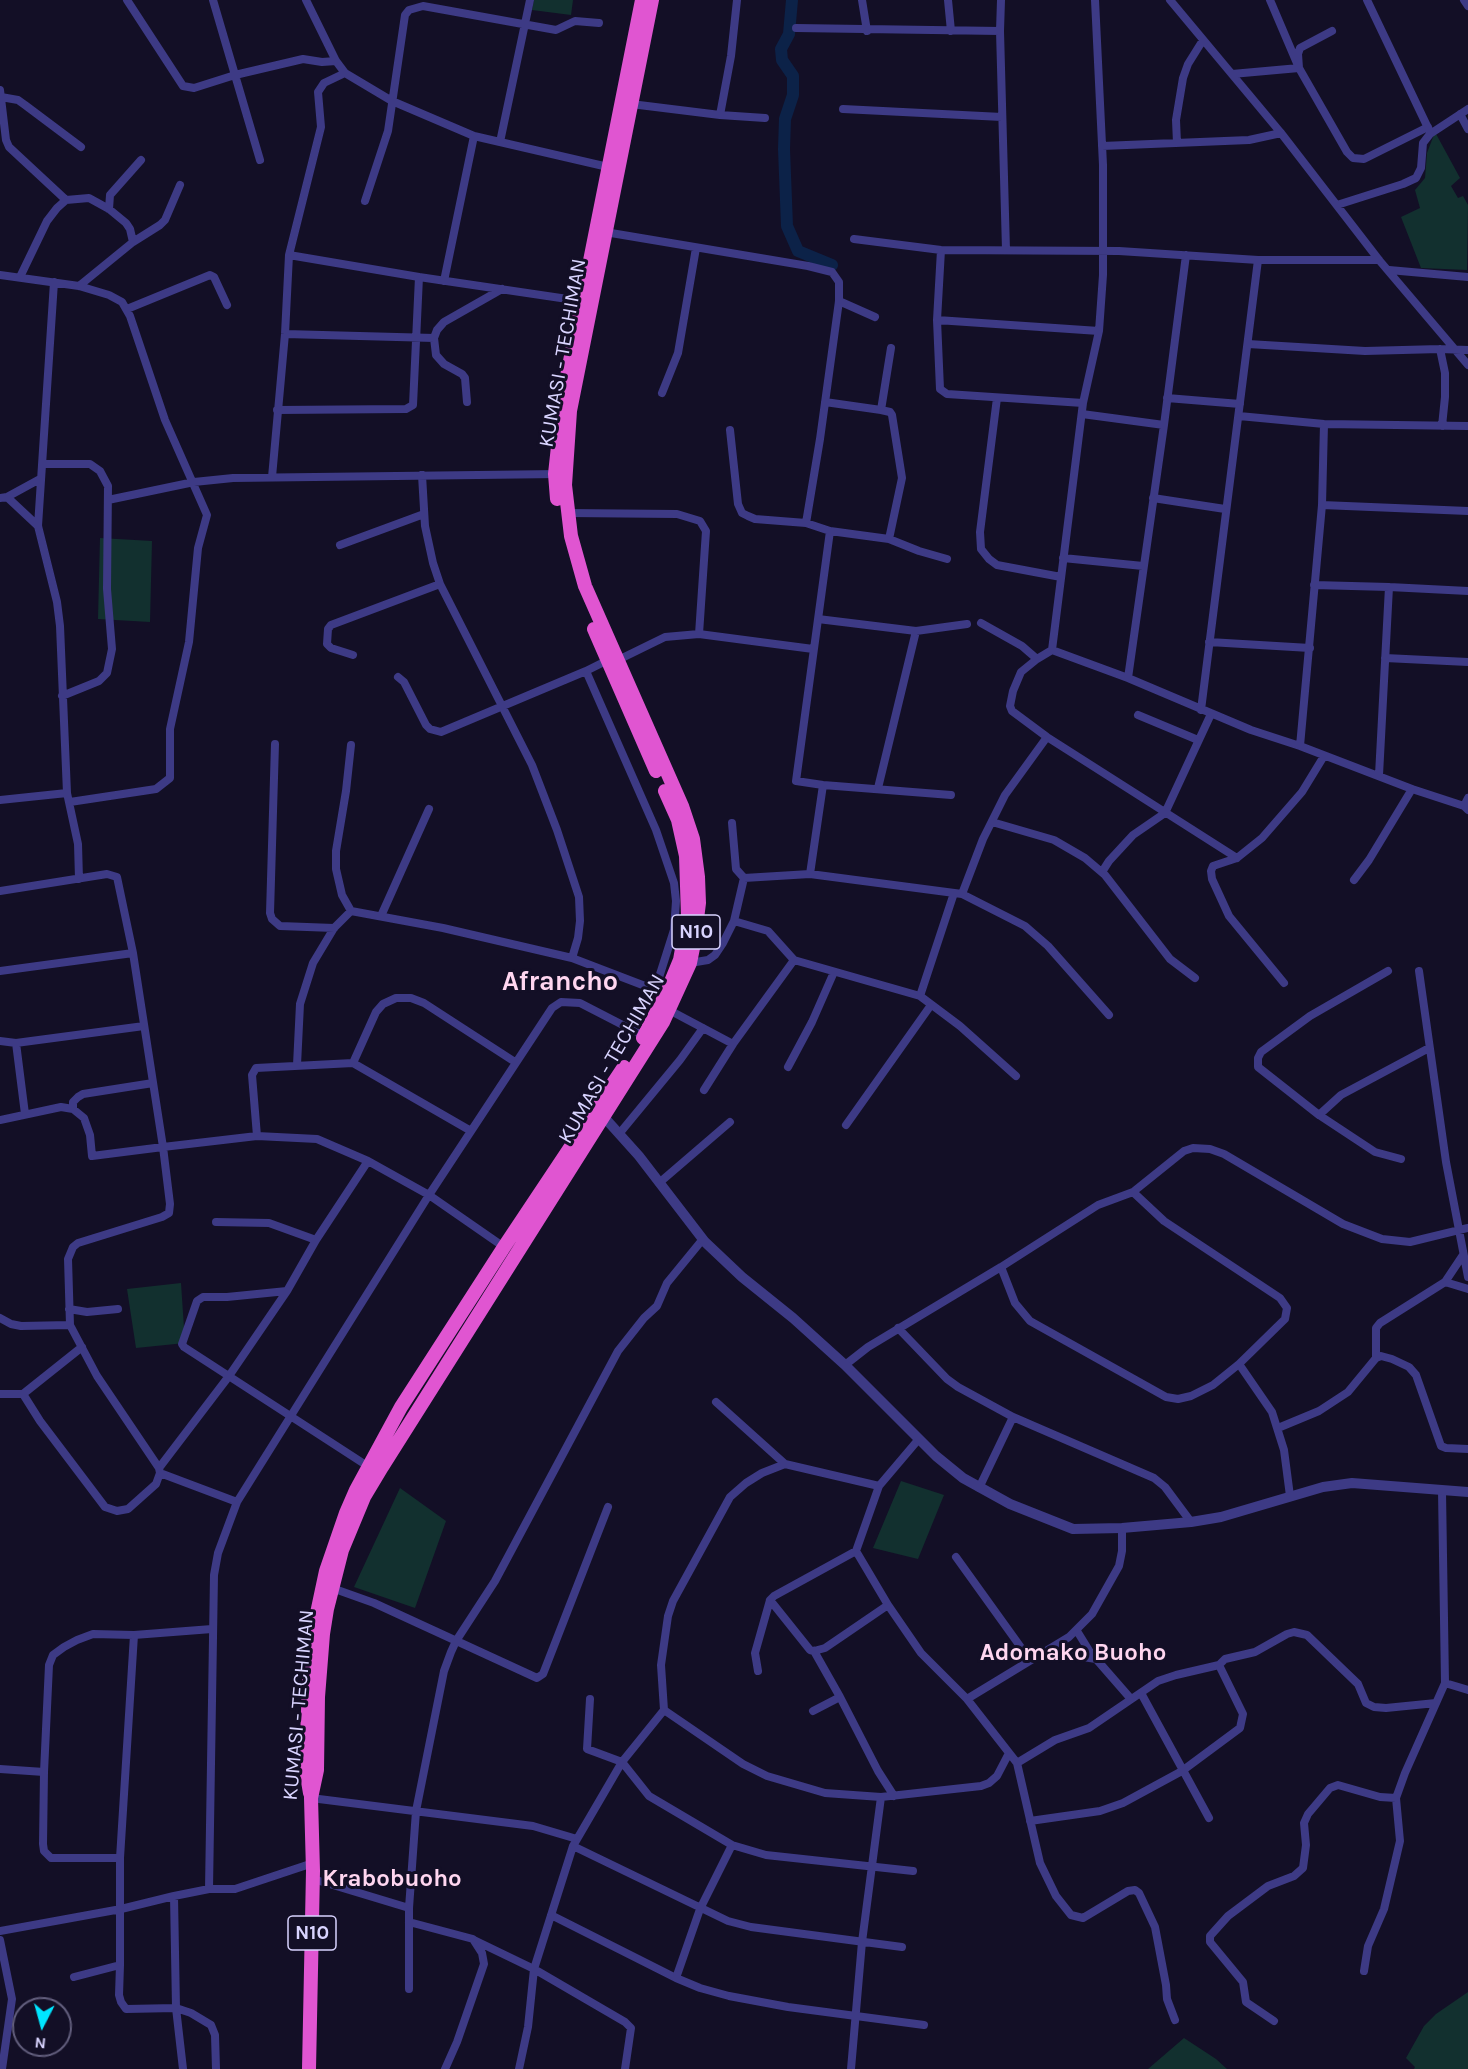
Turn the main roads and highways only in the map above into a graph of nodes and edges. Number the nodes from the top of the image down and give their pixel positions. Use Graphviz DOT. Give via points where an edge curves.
graph roads {
  1 [pos="642,0"];
  2 [pos="652,0"];
  3 [pos="560,474"];
  4 [pos="613,660"];
  5 [pos="436,1352"];
  6 [pos="450,1360"];
  7 [pos="311,1798"];
  8 [pos="309,2069"];
  1 -- 3 [label="highway, N10" via="562,402"];
  2 -- 3 [label="highway, KUMASI - TECHIMAN / N10"];
  3 -- 4 [label="highway, KUMASI - TECHIMAN / N10" via="585,586"];
  3 -- 4 [label="highway, N10" via="561,531 568,564"];
  4 -- 5 [label="highway, N10" via="678,820 686,856 689,903 680,960 661,992 644,1036"];
  4 -- 6 [label="highway, KUMASI - TECHIMAN / N10" via="682,806 693,838 699,903 690,963 669,1010"];
  5 -- 6 [label="highway"];
  5 -- 7 [label="highway, N10" via="356,1490 336,1539 318,1602 309,1681 306,1769"];
  6 -- 7 [label="highway, KUMASI - TECHIMAN / N10" via="364,1497 342,1551 323,1634 317,1770"];
  7 -- 8 [label="highway, KUMASI - TECHIMAN / N10"];
}
